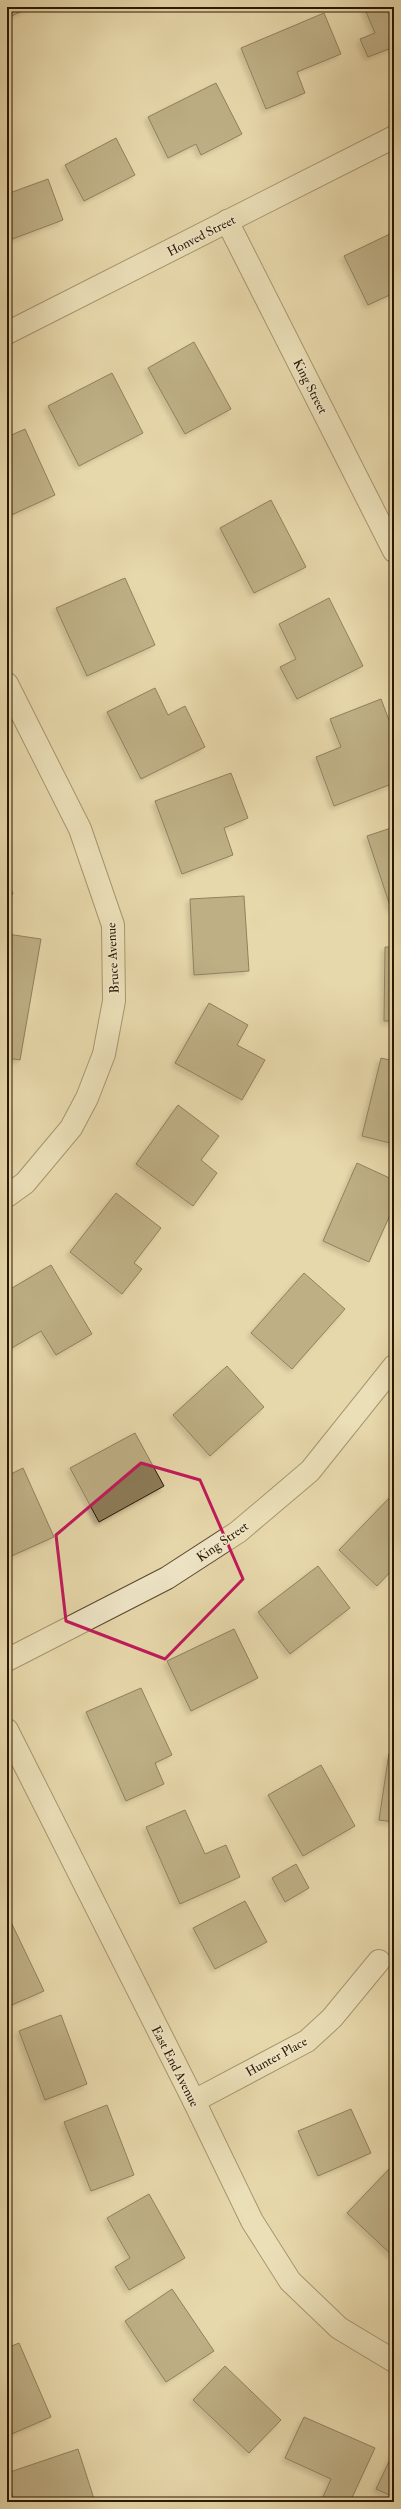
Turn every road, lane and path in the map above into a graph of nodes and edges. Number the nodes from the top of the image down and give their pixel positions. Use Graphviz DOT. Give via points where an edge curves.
graph roads {
  1 [pos="394,137"];
  2 [pos="227,222"];
  3 [pos="7,333"];
  4 [pos="394,551"];
  5 [pos="7,684"];
  6 [pos="7,1196"];
  7 [pos="394,1366"];
  8 [pos="7,1660"];
  9 [pos="7,1730"];
  10 [pos="379,1961"];
  11 [pos="194,2101"];
  12 [pos="394,2361"];
  1 -- 2 [label="street, Honved Street"];
  2 -- 3 [label="street, Honved Street"];
  2 -- 4 [label="street, King Street"];
  5 -- 6 [label="street, Bruce Avenue" via="80,830 113,925 114,1001 104,1054 87,1098 71,1128 24,1183"];
  7 -- 8 [label="street, King Street" via="310,1471 238,1532 167,1578"];
  9 -- 11 [label="street, East End Avenue"];
  10 -- 11 [label="street, Hunter Place" via="332,2018 306,2041"];
  11 -- 12 [label="street, East End Avenue" via="252,2221 290,2281 339,2328"];
}
